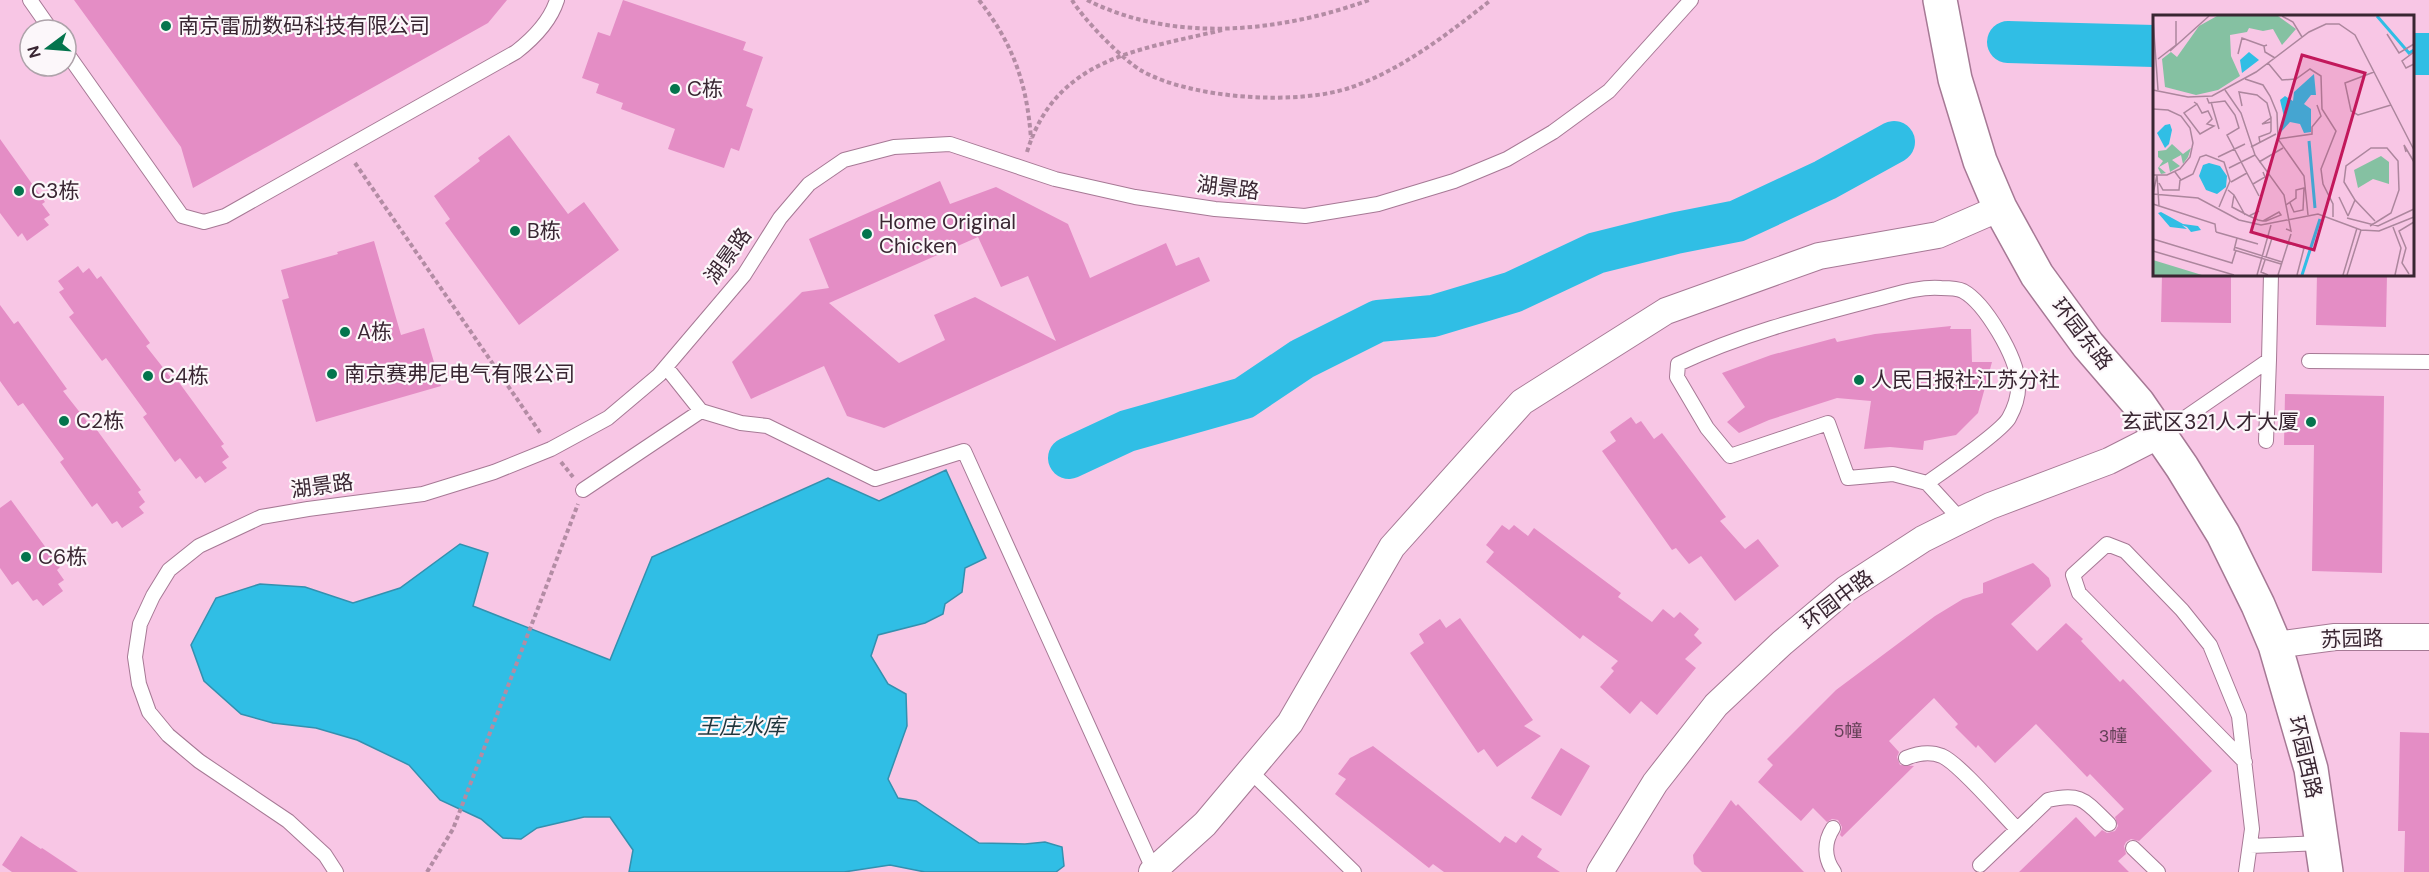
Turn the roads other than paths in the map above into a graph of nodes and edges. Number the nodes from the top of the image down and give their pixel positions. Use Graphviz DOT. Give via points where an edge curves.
graph roads {
  1 [pos="30,0"];
  2 [pos="557,0"];
  3 [pos="1691,0"];
  4 [pos="1940,0"];
  5 [pos="43,18"];
  6 [pos="78,69"];
  7 [pos="2000,208"];
  8 [pos="2271,276"];
  9 [pos="2269,360"];
  10 [pos="2309,361"];
  11 [pos="2429,362"];
  12 [pos="666,367"];
  13 [pos="701,411"];
  14 [pos="2160,435"];
  15 [pos="2266,441"];
  16 [pos="1927,483"];
  17 [pos="583,490"];
  18 [pos="1961,520"];
  19 [pos="2429,638"];
  20 [pos="2275,645"];
  21 [pos="1906,758"];
  22 [pos="2245,762"];
  23 [pos="1250,771"];
  24 [pos="2109,824"];
  25 [pos="1833,828"];
  26 [pos="2017,829"];
  27 [pos="2250,846"];
  28 [pos="2133,848"];
  29 [pos="2324,857"];
  30 [pos="1980,865"];
  31 [pos="1153,871"];
  32 [pos="336,872"];
  33 [pos="1354,872"];
  34 [pos="1600,872"];
  35 [pos="1834,872"];
  36 [pos="2157,872"];
  37 [pos="2246,872"];
  1 -- 5 [label="lane"];
  2 -- 6 [label="lane" via="539,32 516,52 225,216 204,222 182,216"];
  3 -- 12 [label="lane, 湖景路" via="1609,91 1553,132 1507,159 1454,181 1378,204 1305,216 1248,213 1135,197 1056,179 950,144 894,147 844,160 809,184 780,218 744,275"];
  4 -- 7 [label="street, 环园东路" via="1955,79 1980,161"];
  7 -- 14 [label="street, 环园东路" via="2037,275"];
  7 -- 23 [label="street" via="1938,235 1819,256 1666,311 1522,402 1392,547 1290,723"];
  8 -- 9 [label="lane"];
  9 -- 14 [label="lane"];
  9 -- 15 [label="lane"];
  10 -- 11 [label="lane"];
  12 -- 13 [label="lane"];
  12 -- 32 [label="lane, 湖景路" via="608,418 551,449 494,472 423,494 261,517 199,546 170,570 153,596 140,624 135,657 149,712 168,735 199,761 288,821 325,855"];
  13 -- 17 [label="lane"];
  13 -- 31 [label="lane" via="767,426 874,480 964,452"];
  14 -- 18 [label="street, 环园中路" via="2109,461"];
  14 -- 20 [label="street, 环园东路" via="2223,534"];
  16 -- 16 [label="lane" via="1893,474 1848,478 1828,423 1731,456 1707,429 1677,377 1678,364 1789,322 1901,293 1938,287 1962,290 1981,306 2002,339 2019,381 2018,395 2008,420"];
  16 -- 18 [label="lane"];
  18 -- 34 [label="street, 环园中路" via="1923,539 1846,590 1716,705 1655,783"];
  19 -- 20 [label="street, 苏园路" via="2335,638"];
  20 -- 29 [label="street, 环园西路" via="2311,769"];
  21 -- 26 [label="lane" via="1933,753 1953,763"];
  22 -- 22 [label="lane" via="2239,716 2210,645 2125,551 2107,544 2073,575 2079,593"];
  22 -- 27 [label="lane" via="2252,829"];
  23 -- 31 [label="street" via="1205,824"];
  23 -- 33 [label="lane"];
  24 -- 26 [label="lane" via="2084,799 2062,796 2048,800"];
  25 -- 35 [label="lane" via="1826,854"];
  26 -- 30 [label="lane"];
  27 -- 29 [label="lane"];
  27 -- 37 [label="lane"];
  28 -- 36 [label="lane"];
}
